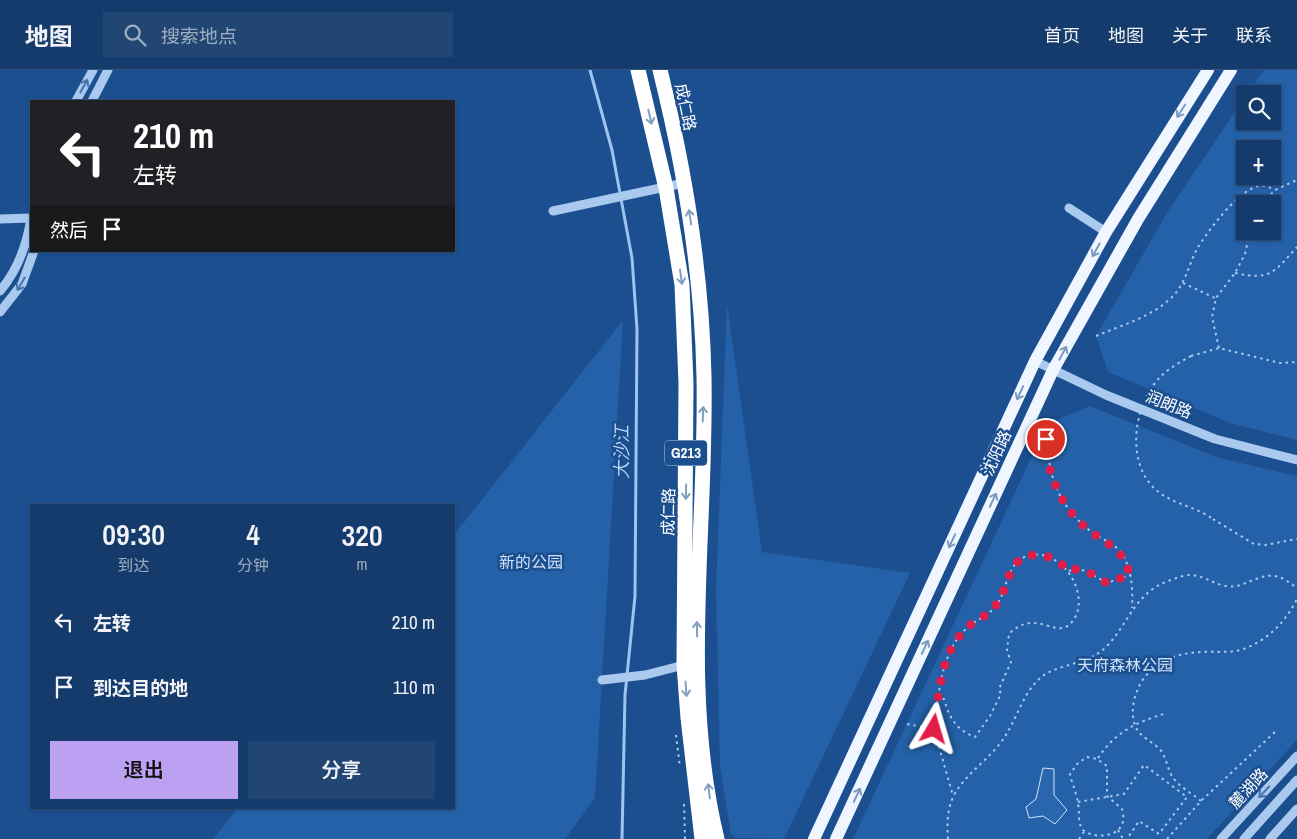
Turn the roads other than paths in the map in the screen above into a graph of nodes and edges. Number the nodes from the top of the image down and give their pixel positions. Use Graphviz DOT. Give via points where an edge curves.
graph roads {
  1 [pos="93,70"];
  2 [pos="108,70"];
  3 [pos="638,70"];
  4 [pos="660,70"];
  5 [pos="1208,70"];
  6 [pos="1231,70"];
  7 [pos="77,100"];
  8 [pos="93,100"];
  9 [pos="684,183"];
  10 [pos="666,188"];
  11 [pos="1069,208"];
  12 [pos="553,211"];
  13 [pos="30,218"];
  14 [pos="0,219"];
  15 [pos="30,225"];
  16 [pos="1106,232"];
  17 [pos="34,252"];
  18 [pos="0,291"];
  19 [pos="0,312"];
  20 [pos="1035,362"];
  21 [pos="1053,370"];
  22 [pos="1297,460"];
  23 [pos="684,665"];
  24 [pos="602,680"];
  25 [pos="1297,756"];
  26 [pos="1297,780"];
  27 [pos="1297,809"];
  28 [pos="702,839"];
  29 [pos="717,839"];
  30 [pos="814,839"];
  31 [pos="836,839"];
  32 [pos="1221,839"];
  33 [pos="1244,839"];
  34 [pos="1270,839"];
  7 -- 1 [label="street, one-way"];
  2 -- 8 [label="street"];
  3 -- 10 [label="highway, 成仁路 / G213, one-way"];
  4 -- 9 [label="highway, 成仁路 / G213"];
  5 -- 16 [label="main road, 沈阳路, one-way"];
  21 -- 6 [label="main road, 沈阳路, one-way" via="1138,219"];
  9 -- 10 [label="street"];
  29 -- 9 [label="highway, 成仁路 / G213, one-way" via="700,720 697,604 704,378 697,273"];
  10 -- 12 [label="street"];
  10 -- 23 [label="highway, 成仁路 / G213, one-way" via="682,285 684,333"];
  11 -- 16 [label="street"];
  13 -- 14 [label="street"];
  15 -- 18 [label="street" via="12,277"];
  16 -- 20 [label="main road, 沈阳路, one-way"];
  17 -- 19 [label="street, one-way" via="22,284"];
  20 -- 21 [label="street, 润朗路"];
  20 -- 30 [label="main road, 沈阳路, one-way"];
  21 -- 22 [label="street, 润朗路" via="1215,439"];
  31 -- 21 [label="main road, 沈阳路, one-way"];
  23 -- 24 [label="street" via="645,675"];
  23 -- 28 [label="highway, 成仁路 / G213, one-way"];
  25 -- 32 [label="street, 麓湖路, one-way"];
  26 -- 33 [label="street"];
  27 -- 34 [label="street"];
}
